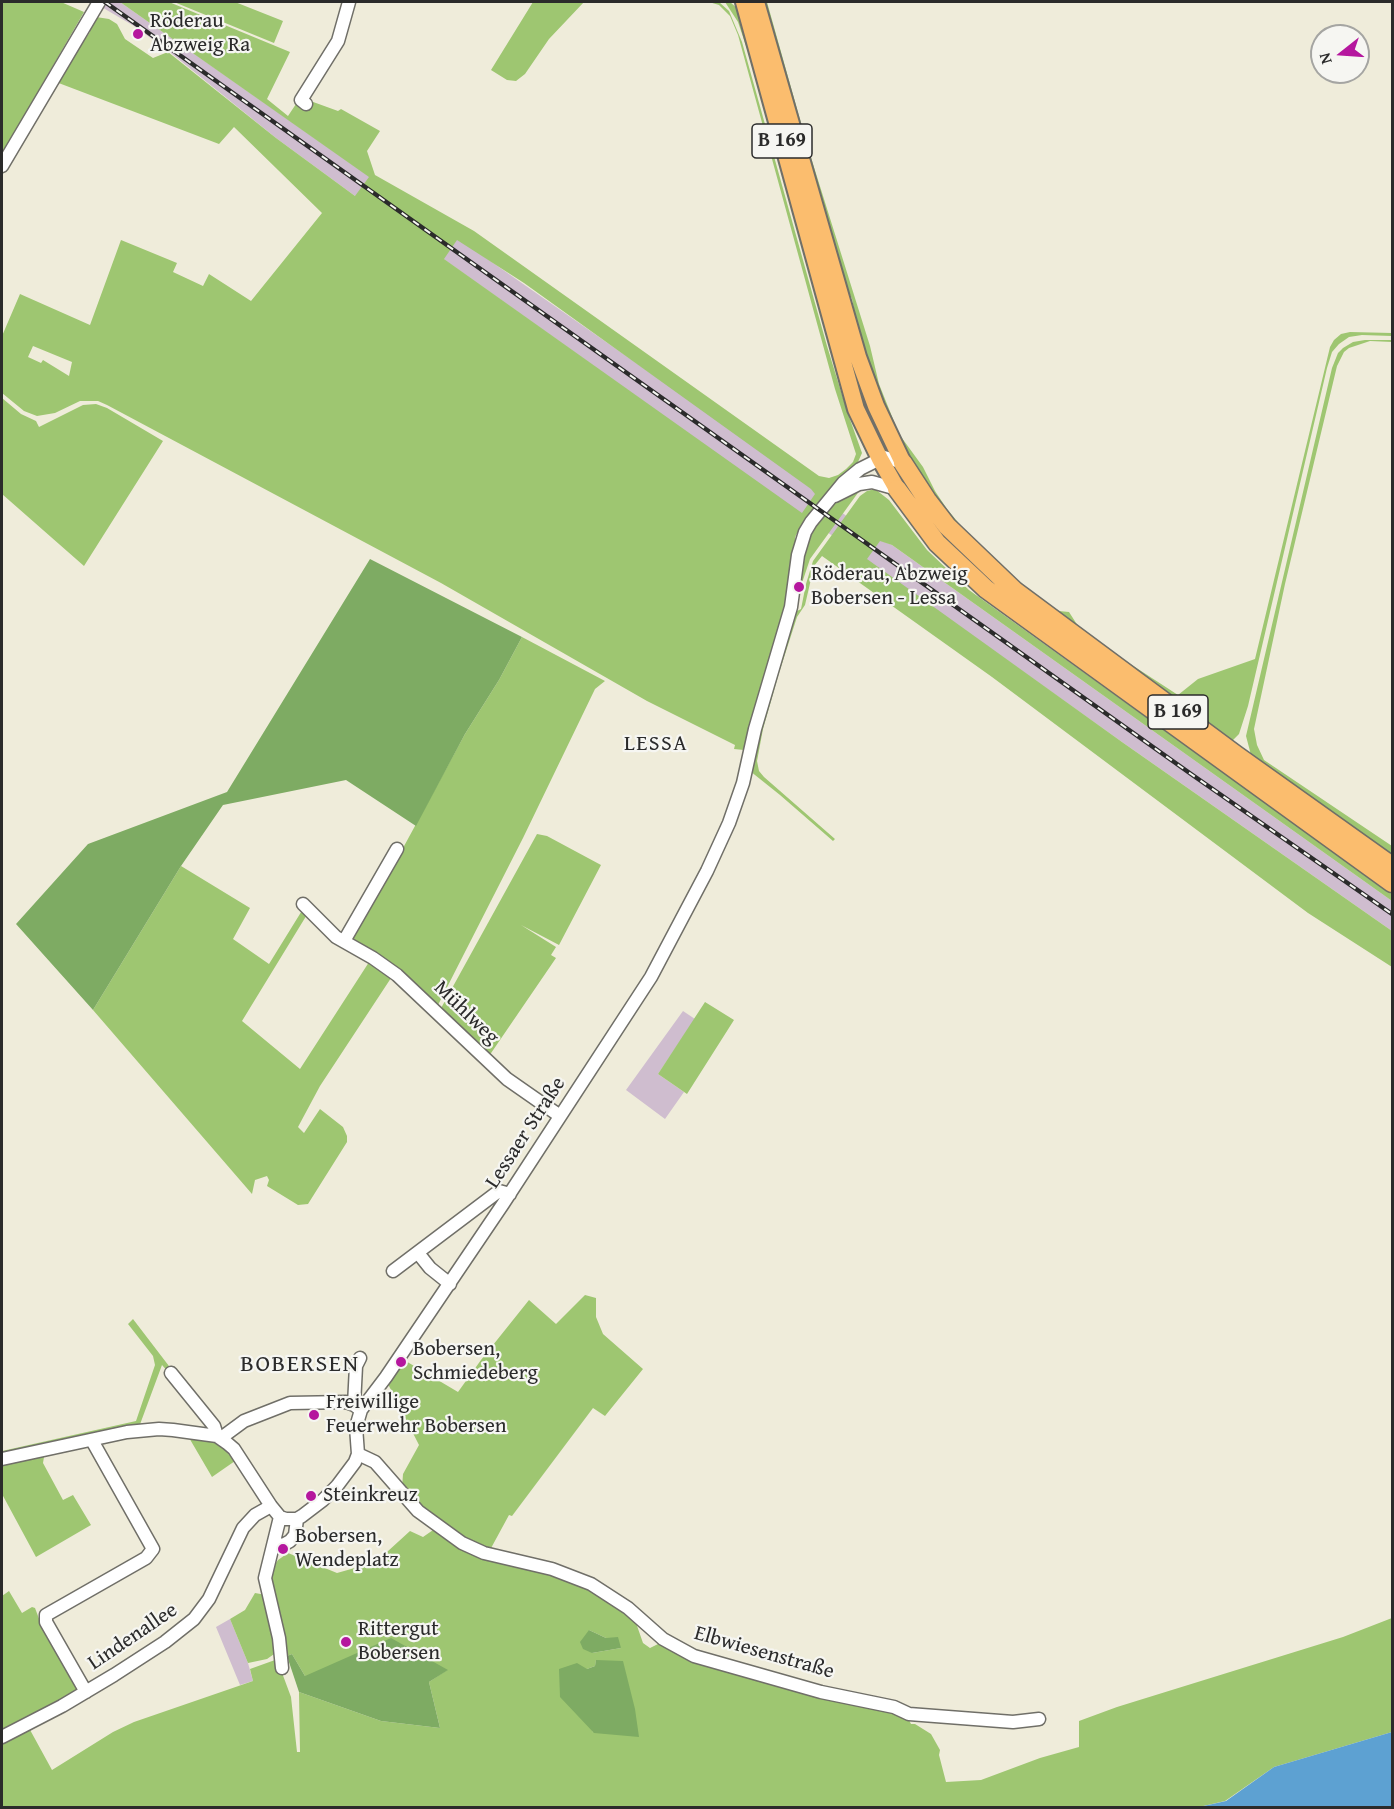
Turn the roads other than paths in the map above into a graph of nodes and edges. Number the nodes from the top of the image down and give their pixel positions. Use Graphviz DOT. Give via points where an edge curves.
graph roads {
  1 [pos="99,2"];
  2 [pos="349,2"];
  3 [pos="744,2"];
  4 [pos="756,2"];
  5 [pos="306,104"];
  6 [pos="2,166"];
  7 [pos="867,434"];
  8 [pos="879,459"];
  9 [pos="903,463"];
  10 [pos="860,469"];
  11 [pos="897,489"];
  12 [pos="831,498"];
  13 [pos="397,849"];
  14 [pos="1392,866"];
  15 [pos="1392,883"];
  16 [pos="303,904"];
  17 [pos="344,941"];
  18 [pos="560,1116"];
  19 [pos="510,1194"];
  20 [pos="418,1253"];
  21 [pos="393,1271"];
  22 [pos="450,1284"];
  23 [pos="360,1358"];
  24 [pos="171,1373"];
  25 [pos="358,1408"];
  26 [pos="219,1437"];
  27 [pos="94,1440"];
  28 [pos="358,1454"];
  29 [pos="2,1459"];
  30 [pos="271,1506"];
  31 [pos="288,1518"];
  32 [pos="274,1543"];
  33 [pos="282,1668"];
  34 [pos="86,1692"];
  35 [pos="1039,1719"];
  36 [pos="2,1737"];
  1 -- 6 [label="street"];
  2 -- 5 [label="street" via="338,41 302,100"];
  3 -- 7 [label="main road, B 169" via="856,409"];
  4 -- 9 [label="main road, B 169" via="855,346 876,406"];
  7 -- 8 [label="main road, B 169"];
  7 -- 10 [label="street" via="867,455"];
  8 -- 9 [label="street" via="892,458"];
  8 -- 10 [label="street, Lessaer Straße"];
  8 -- 11 [label="main road, B 169"];
  9 -- 14 [label="highway, B 169" via="947,526 1015,591"];
  10 -- 12 [label="street, Lessaer Straße"];
  11 -- 12 [label="street" via="872,482"];
  11 -- 15 [label="highway, B 169" via="937,543 986,589"];
  12 -- 18 [label="street, Lessaer Straße" via="811,522 801,544 791,607 754,729 738,800 707,871 651,977"];
  13 -- 17 [label="street"];
  16 -- 17 [label="street, Mühlweg"];
  17 -- 18 [label="street, Mühlweg" via="397,975 500,1073"];
  18 -- 19 [label="street, Lessaer Straße"];
  19 -- 20 [label="street" via="499,1191"];
  19 -- 22 [label="street, Lessaer Straße"];
  20 -- 21 [label="street"];
  20 -- 22 [label="street"];
  22 -- 25 [label="street, Lessaer Straße"];
  23 -- 25 [label="street" via="356,1366"];
  24 -- 26 [label="street"];
  25 -- 26 [label="street" via="346,1402 284,1405 244,1421"];
  25 -- 28 [label="street, Lessaer Straße"];
  26 -- 27 [label="street" via="159,1429"];
  26 -- 30 [label="street" via="234,1449"];
  27 -- 29 [label="street"];
  27 -- 34 [label="street" via="153,1549 147,1558 46,1615 46,1622"];
  28 -- 31 [label="street" via="323,1500"];
  28 -- 35 [label="street, Elbwiesenstraße" via="375,1462 418,1511 462,1543 591,1584 628,1608 663,1639 694,1656 909,1714 1002,1721"];
  30 -- 31 [label="street"];
  30 -- 34 [label="street, Lindenallee" via="243,1528 194,1619 142,1658"];
  31 -- 32 [label="street"];
  31 -- 32 [label="street" via="295,1535 283,1545"];
  32 -- 33 [label="street" via="265,1578"];
  34 -- 36 [label="street, Lindenallee"];
}
